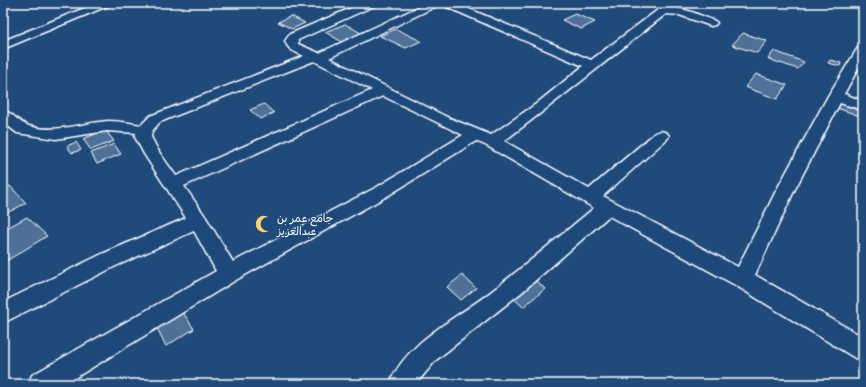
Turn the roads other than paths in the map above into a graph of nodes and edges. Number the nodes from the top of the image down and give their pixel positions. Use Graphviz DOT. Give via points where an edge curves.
graph roads {
  1 [pos="106,3"];
  2 [pos="372,3"];
  3 [pos="436,3"];
  4 [pos="446,3"];
  5 [pos="340,17"];
  6 [pos="711,23"];
  7 [pos="374,32"];
  8 [pos="3,45"];
  9 [pos="863,49"];
  10 [pos="317,57"];
  11 [pos="592,65"];
  12 [pos="849,72"];
  13 [pos="863,76"];
  14 [pos="382,91"];
  15 [pos="835,96"];
  16 [pos="863,106"];
  17 [pos="3,115"];
  18 [pos="145,130"];
  19 [pos="661,136"];
  20 [pos="483,138"];
  21 [pos="173,184"];
  22 [pos="599,202"];
  23 [pos="198,221"];
  24 [pos="229,274"];
  25 [pos="743,279"];
  26 [pos="3,313"];
  27 [pos="863,350"];
  28 [pos="41,384"];
  29 [pos="402,384"];
  1 -- 8 [label="street"];
  2 -- 5 [label="street"];
  3 -- 7 [label="street"];
  4 -- 11 [label="street"];
  5 -- 7 [label="street"];
  5 -- 10 [label="street" via="291,41 293,46"];
  6 -- 11 [label="street" via="679,12 663,12"];
  7 -- 10 [label="street"];
  9 -- 12 [label="street"];
  10 -- 14 [label="street"];
  10 -- 18 [label="street" via="155,119"];
  11 -- 20 [label="street" via="541,107"];
  12 -- 13 [label="street"];
  12 -- 15 [label="street"];
  14 -- 20 [label="street"];
  14 -- 21 [label="street"];
  15 -- 16 [label="street"];
  15 -- 25 [label="street" via="772,216"];
  17 -- 18 [label="street" via="23,130 36,132 56,134 107,126"];
  18 -- 21 [label="street" via="144,136 152,154"];
  19 -- 22 [label="street"];
  20 -- 22 [label="street"];
  20 -- 24 [label="street"];
  21 -- 23 [label="street"];
  22 -- 25 [label="street"];
  22 -- 29 [label="street" via="483,311 438,342 407,374"];
  23 -- 24 [label="street"];
  23 -- 26 [label="street" via="109,260"];
  24 -- 28 [label="street"];
  25 -- 27 [label="street"];
}
